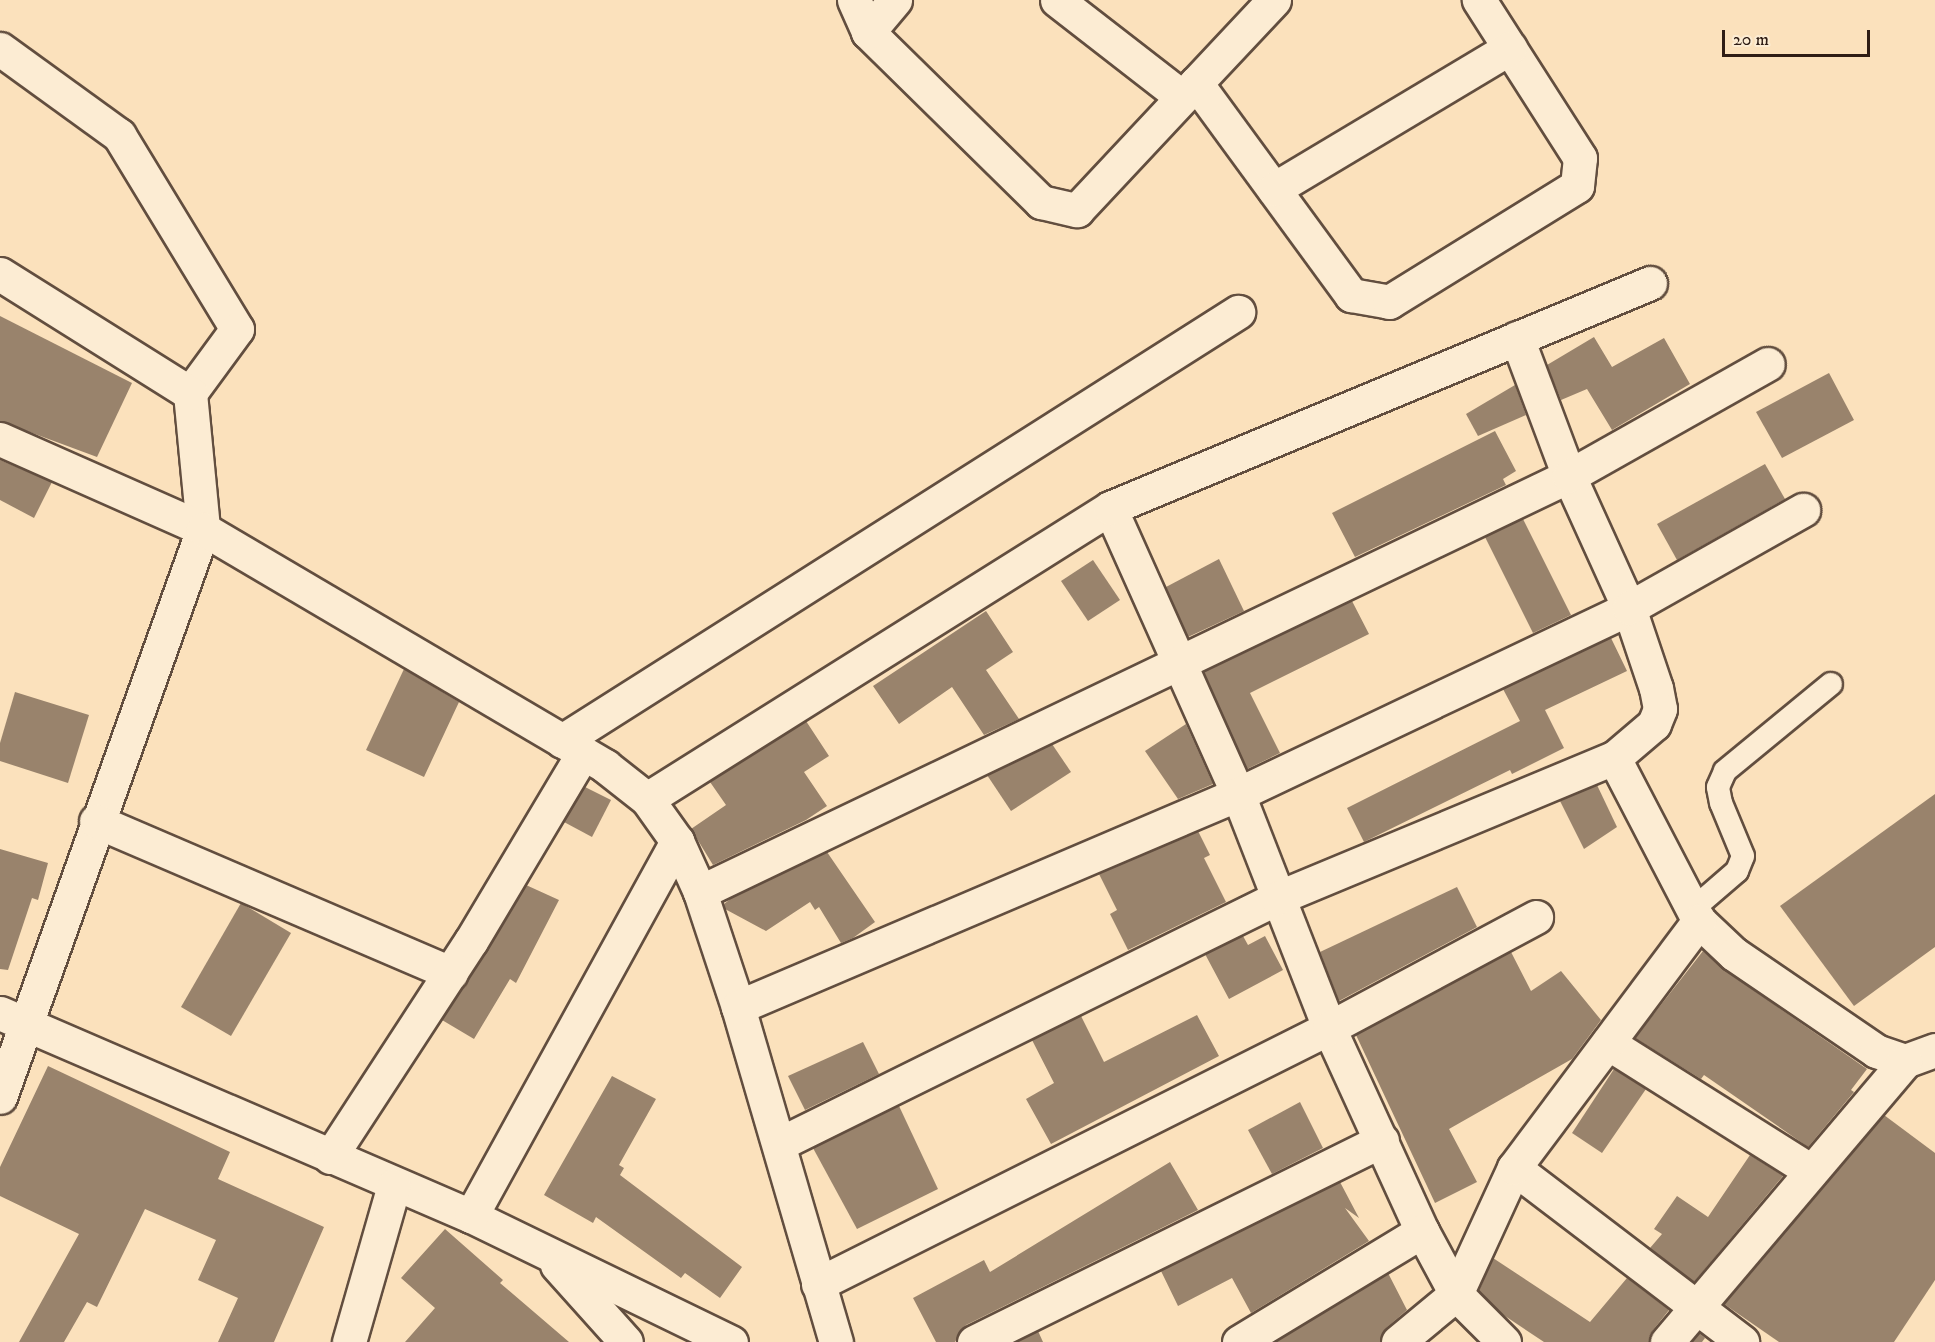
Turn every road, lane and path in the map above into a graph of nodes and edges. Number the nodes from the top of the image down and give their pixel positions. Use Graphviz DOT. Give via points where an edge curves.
graph roads {
  1 [pos="854,0"];
  2 [pos="895,0"];
  3 [pos="1057,0"];
  4 [pos="1274,0"];
  5 [pos="1479,0"];
  6 [pos="868,32"];
  7 [pos="1510,48"];
  8 [pos="0,49"];
  9 [pos="1189,90"];
  10 [pos="1274,189"];
  11 [pos="0,274"];
  12 [pos="1650,283"];
  13 [pos="1238,312"];
  14 [pos="1517,338"];
  15 [pos="1768,364"];
  16 [pos="190,393"];
  17 [pos="0,439"];
  18 [pos="1569,476"];
  19 [pos="1110,508"];
  20 [pos="1803,510"];
  21 [pos="203,529"];
  22 [pos="1629,608"];
  23 [pos="1176,661"];
  24 [pos="1831,684"];
  25 [pos="572,747"];
  26 [pos="1614,758"];
  27 [pos="1239,794"];
  28 [pos="647,799"];
  29 [pos="96,821"];
  30 [pos="677,841"];
  31 [pos="699,892"];
  32 [pos="1277,898"];
  33 [pos="1696,915"];
  34 [pos="1536,917"];
  35 [pos="451,973"];
  36 [pos="738,1007"];
  37 [pos="14,1019"];
  38 [pos="1329,1028"];
  39 [pos="1608,1043"];
  40 [pos="1920,1055"];
  41 [pos="0,1097"];
  42 [pos="1382,1140"];
  43 [pos="779,1144"];
  44 [pos="330,1157"];
  45 [pos="1514,1168"];
  46 [pos="1811,1171"];
  47 [pos="394,1185"];
  48 [pos="471,1216"];
  49 [pos="1422,1231"];
  50 [pos="546,1252"];
  51 [pos="818,1284"];
  52 [pos="1456,1294"];
  53 [pos="1696,1306"];
  54 [pos="349,1342"];
  55 [pos="627,1342"];
  56 [pos="731,1342"];
  57 [pos="836,1342"];
  58 [pos="974,1342"];
  59 [pos="1239,1342"];
  60 [pos="1398,1342"];
  61 [pos="1504,1342"];
  62 [pos="1667,1342"];
  63 [pos="1742,1342"];
  1 -- 6 [label="street"];
  2 -- 6 [label="street"];
  3 -- 9 [label="street"];
  4 -- 9 [label="street"];
  5 -- 7 [label="street"];
  6 -- 9 [label="street" via="1041,202 1077,210"];
  7 -- 10 [label="street"];
  7 -- 10 [label="street" via="1580,158 1577,186 1389,303 1351,295"];
  8 -- 16 [label="street" via="119,135 237,329"];
  9 -- 10 [label="street"];
  11 -- 16 [label="street"];
  12 -- 14 [label="street"];
  13 -- 25 [label="street"];
  14 -- 18 [label="street"];
  14 -- 19 [label="street"];
  15 -- 18 [label="street"];
  16 -- 21 [label="street"];
  17 -- 21 [label="street"];
  18 -- 22 [label="street"];
  18 -- 23 [label="street"];
  19 -- 23 [label="street"];
  19 -- 28 [label="street"];
  20 -- 22 [label="street"];
  21 -- 25 [label="street"];
  21 -- 29 [label="street"];
  22 -- 26 [label="street" via="1660,709 1654,724"];
  22 -- 27 [label="street"];
  23 -- 27 [label="street"];
  23 -- 31 [label="street"];
  24 -- 33 [label="lane" via="1725,771 1718,787 1721,803 1743,856 1737,871"];
  25 -- 28 [label="street"];
  25 -- 35 [label="street"];
  26 -- 32 [label="street"];
  26 -- 33 [label="street"];
  27 -- 32 [label="street"];
  27 -- 36 [label="street"];
  28 -- 30 [label="street"];
  29 -- 35 [label="street"];
  29 -- 37 [label="street"];
  30 -- 31 [label="street"];
  30 -- 48 [label="street"];
  31 -- 36 [label="street"];
  32 -- 38 [label="street"];
  32 -- 43 [label="street"];
  33 -- 39 [label="street"];
  33 -- 40 [label="street" via="1734,954 1876,1051"];
  34 -- 38 [label="street"];
  35 -- 44 [label="street"];
  36 -- 43 [label="street"];
  37 -- 41 [label="street"];
  37 -- 44 [label="street"];
  38 -- 42 [label="street"];
  38 -- 51 [label="street"];
  39 -- 45 [label="street"];
  39 -- 46 [label="street"];
  40 -- 46 [label="street"];
  42 -- 49 [label="street"];
  42 -- 58 [label="street"];
  43 -- 51 [label="street"];
  44 -- 47 [label="street"];
  45 -- 52 [label="street"];
  45 -- 53 [label="street"];
  46 -- 53 [label="street"];
  47 -- 48 [label="street"];
  47 -- 54 [label="street"];
  48 -- 50 [label="street"];
  49 -- 52 [label="street"];
  49 -- 59 [label="street"];
  50 -- 55 [label="street"];
  50 -- 56 [label="street"];
  51 -- 57 [label="street"];
  52 -- 60 [label="street"];
  52 -- 61 [label="street"];
  53 -- 62 [label="street"];
  53 -- 63 [label="street"];
}
